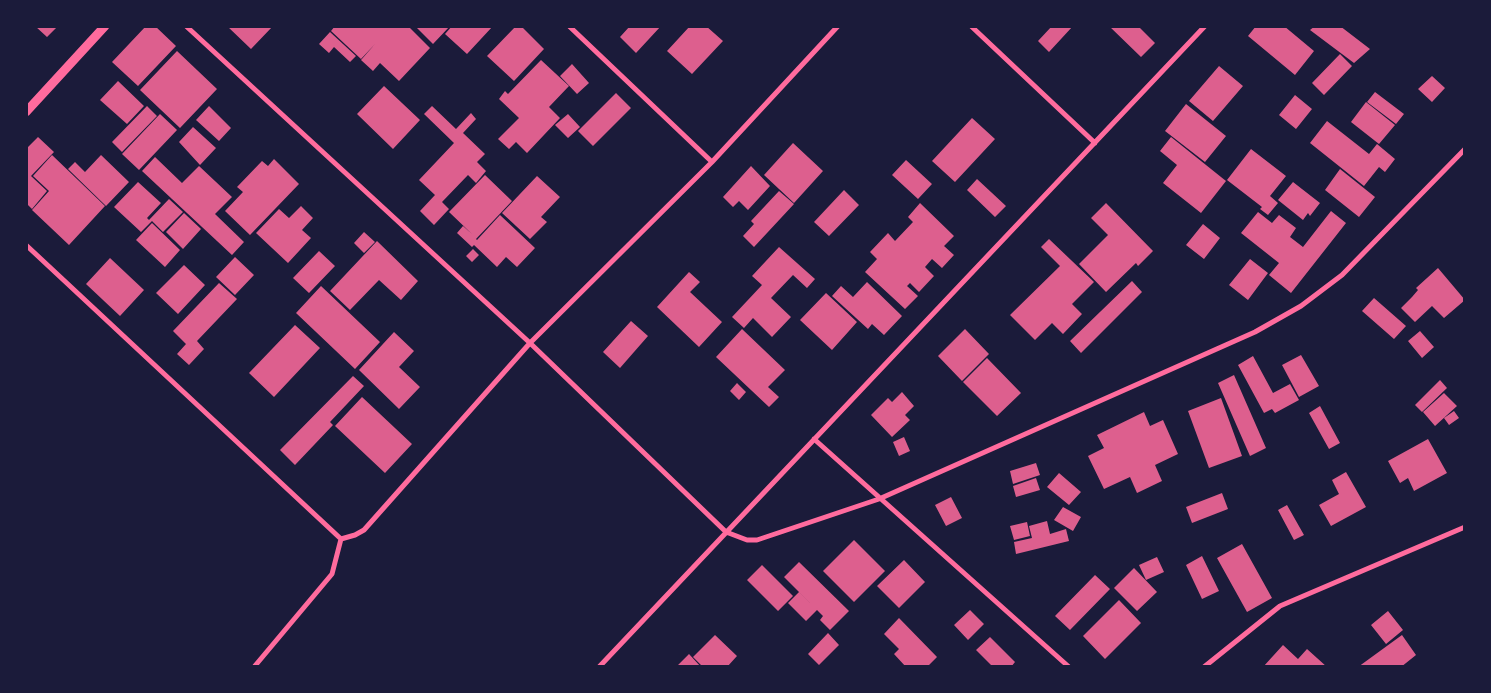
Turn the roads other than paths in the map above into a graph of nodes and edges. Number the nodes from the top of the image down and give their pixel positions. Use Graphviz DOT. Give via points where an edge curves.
graph roads {
  1 [pos="105,26"];
  2 [pos="186,26"];
  3 [pos="569,26"];
  4 [pos="838,26"];
  5 [pos="971,26"];
  6 [pos="1205,26"];
  7 [pos="26,112"];
  8 [pos="1095,143"];
  9 [pos="1465,149"];
  10 [pos="712,162"];
  11 [pos="26,245"];
  12 [pos="530,343"];
  13 [pos="814,439"];
  14 [pos="879,499"];
  15 [pos="1465,527"];
  16 [pos="726,532"];
  17 [pos="341,539"];
  18 [pos="254,667"];
  19 [pos="599,667"];
  20 [pos="1069,667"];
  21 [pos="1204,667"];
  1 -- 7 [label="street"];
  2 -- 12 [label="street"];
  3 -- 10 [label="street"];
  4 -- 10 [label="street"];
  5 -- 8 [label="street"];
  6 -- 8 [label="street"];
  8 -- 13 [label="street"];
  9 -- 14 [label="street" via="1342,276 1301,306 1255,332"];
  10 -- 12 [label="street"];
  11 -- 17 [label="street"];
  12 -- 16 [label="street"];
  12 -- 17 [label="street" via="364,530"];
  13 -- 14 [label="street"];
  13 -- 16 [label="street"];
  14 -- 16 [label="street" via="757,540 738,538"];
  14 -- 20 [label="street"];
  15 -- 21 [label="street" via="1280,606"];
  16 -- 19 [label="street"];
  17 -- 18 [label="street" via="332,574"];
}
